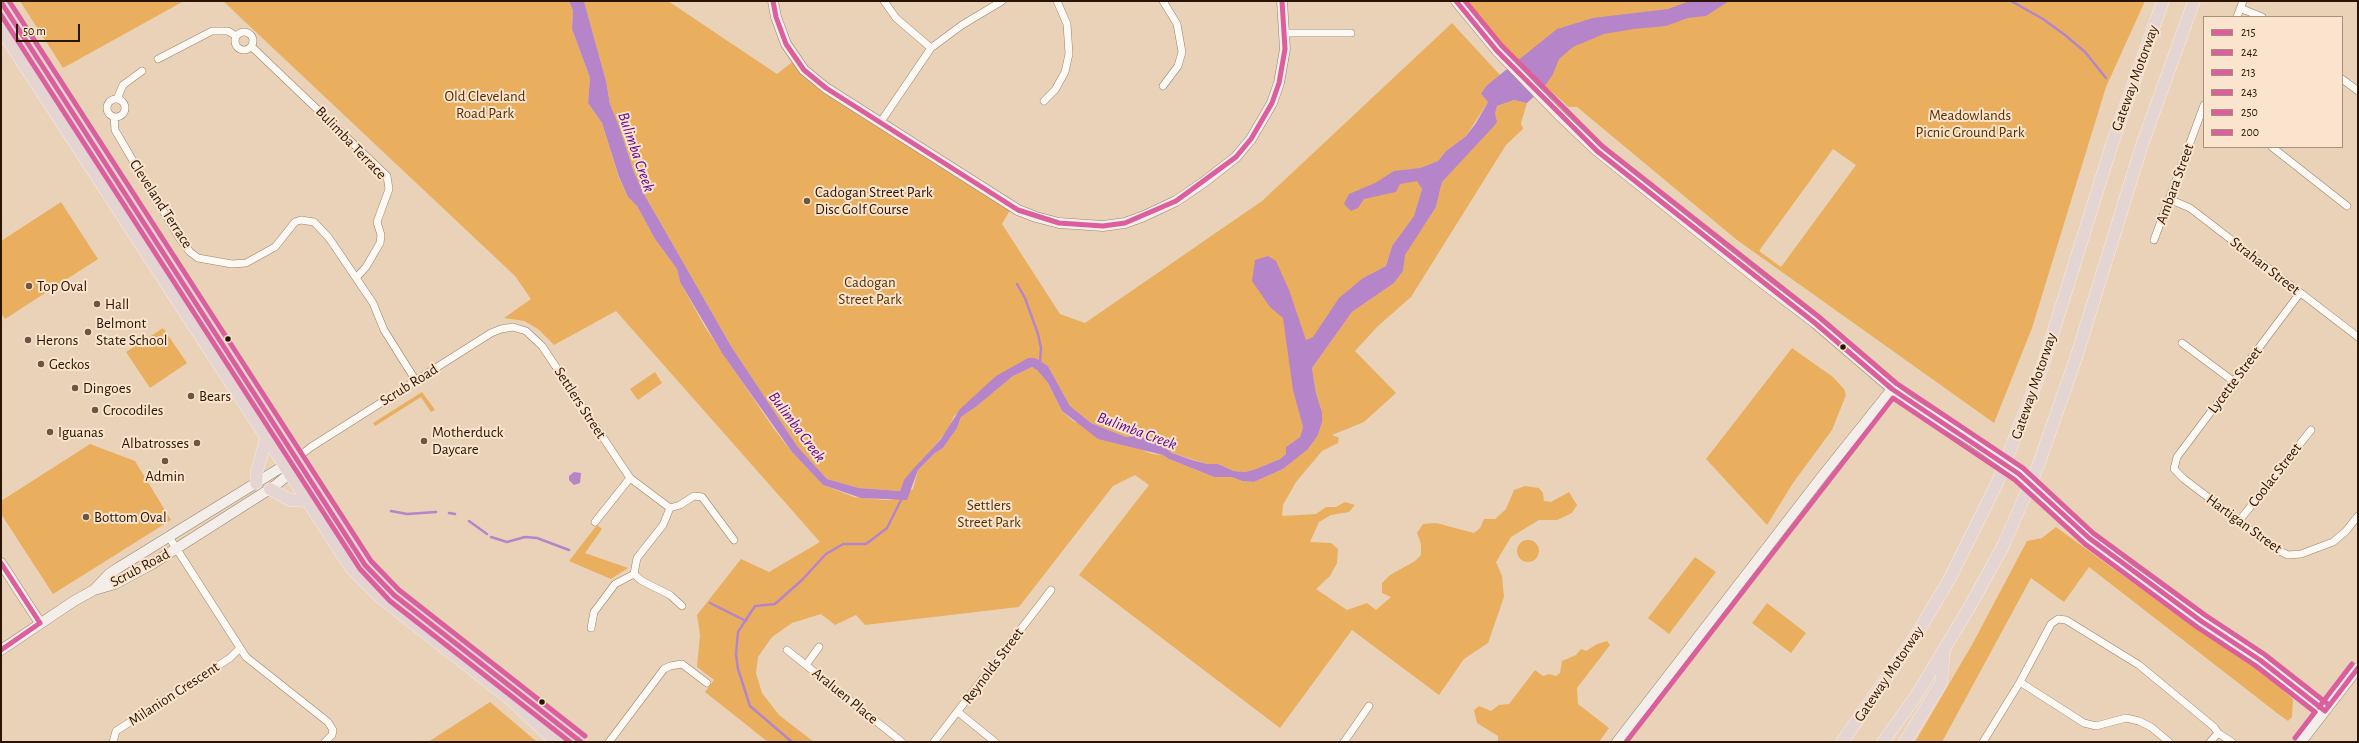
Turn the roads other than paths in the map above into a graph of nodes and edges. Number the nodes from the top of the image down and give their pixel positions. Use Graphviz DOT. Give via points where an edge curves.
graph roads {
  1 [pos="773,1"];
  2 [pos="884,1"];
  3 [pos="1002,1"];
  4 [pos="1057,1"];
  5 [pos="1163,1"];
  6 [pos="1282,1"];
  7 [pos="1456,1"];
  8 [pos="2163,1"];
  9 [pos="2194,1"];
  10 [pos="1,2"];
  11 [pos="2242,5"];
  12 [pos="2237,16"];
  13 [pos="2260,16"];
  14 [pos="1,29"];
  15 [pos="1285,33"];
  16 [pos="1351,33"];
  17 [pos="236,36"];
  18 [pos="252,46"];
  19 [pos="931,48"];
  20 [pos="158,59"];
  21 [pos="142,71"];
  22 [pos="2343,80"];
  23 [pos="1163,86"];
  24 [pos="2358,91"];
  25 [pos="118,99"];
  26 [pos="1044,101"];
  27 [pos="2203,108"];
  28 [pos="114,117"];
  29 [pos="880,123"];
  30 [pos="2273,148"];
  31 [pos="2169,199"];
  32 [pos="2347,206"];
  33 [pos="2154,240"];
  34 [pos="356,278"];
  35 [pos="2300,293"];
  36 [pos="526,331"];
  37 [pos="2358,337"];
  38 [pos="2182,343"];
  39 [pos="416,381"];
  40 [pos="2233,381"];
  41 [pos="1892,389"];
  42 [pos="2311,430"];
  43 [pos="266,438"];
  44 [pos="297,458"];
  45 [pos="2174,468"];
  46 [pos="286,470"];
  47 [pos="630,478"];
  48 [pos="256,483"];
  49 [pos="270,489"];
  50 [pos="307,502"];
  51 [pos="670,508"];
  52 [pos="2358,516"];
  53 [pos="2239,521"];
  54 [pos="595,522"];
  55 [pos="169,538"];
  56 [pos="734,540"];
  57 [pos="176,549"];
  58 [pos="1,563"];
  59 [pos="634,574"];
  60 [pos="94,590"];
  61 [pos="1051,590"];
  62 [pos="682,606"];
  63 [pos="40,623"];
  64 [pos="591,628"];
  65 [pos="819,647"];
  66 [pos="240,648"];
  67 [pos="1,650"];
  68 [pos="787,650"];
  69 [pos="1944,650"];
  70 [pos="806,665"];
  71 [pos="2358,668"];
  72 [pos="2020,682"];
  73 [pos="707,683"];
  74 [pos="1368,706"];
  75 [pos="2325,711"];
  76 [pos="958,712"];
  77 [pos="2218,733"];
  78 [pos="113,742"];
  79 [pos="325,742"];
  80 [pos="556,742"];
  81 [pos="582,742"];
  82 [pos="609,742"];
  83 [pos="902,742"];
  84 [pos="934,742"];
  85 [pos="995,742"];
  86 [pos="1344,742"];
  87 [pos="1617,742"];
  88 [pos="1842,742"];
  89 [pos="1883,742"];
  90 [pos="1905,742"];
  91 [pos="1983,742"];
  92 [pos="2169,742"];
  93 [pos="2210,742"];
  94 [pos="2232,742"];
  95 [pos="2300,742"];
  1 -- 29 [label="main road" via="786,44 804,70 826,88"];
  2 -- 19 [label="street" via="896,18"];
  3 -- 19 [label="street" via="957,28"];
  4 -- 26 [label="street" via="1067,24 1069,54 1065,72 1055,90"];
  5 -- 23 [label="street" via="1177,24 1182,52 1178,66"];
  6 -- 15 [label="main road"];
  7 -- 41 [label="main road" via="1497,51 1597,151 1815,323"];
  8 -- 88 [label="highway, Gateway Motorway" via="2112,144 2042,368 1998,481 1972,535 1921,628"];
  9 -- 69 [label="highway, Gateway Motorway" via="2142,145 2046,444 2003,546"];
  10 -- 44 [label="highway"];
  11 -- 12 [label="street"];
  11 -- 13 [label="street"];
  14 -- 43 [label="highway"];
  15 -- 16 [label="street"];
  15 -- 29 [label="main road" via="1286,48 1279,83 1263,122 1236,157 1176,201 1125,223 1103,226 1079,225 1036,217 1012,207"];
  17 -- 18 [label="street" via="238,48 247,50"];
  17 -- 18 [label="street" via="241,32 250,33 254,41"];
  17 -- 20 [label="street" via="220,30 212,31"];
  18 -- 34 [label="street, Bulimba Terrace" via="387,176 389,189 377,222 381,235 380,243 366,267"];
  19 -- 29 [label="street"];
  21 -- 25 [label="street" via="123,85"];
  22 -- 24 [label="street"];
  25 -- 28 [label="street" via="110,101 107,106 108,112"];
  25 -- 28 [label="street" via="124,102 125,111 121,116"];
  27 -- 31 [label="street, Ambara Street"];
  28 -- 34 [label="street, Cleveland Terrace" via="115,130 132,159 180,238 198,258 232,264 246,263 275,247 295,222 308,220 314,222 329,238"];
  30 -- 32 [label="street"];
  31 -- 33 [label="street, Ambara Street"];
  31 -- 35 [label="street, Strahan Street" via="2190,208"];
  34 -- 39 [label="street, Cleveland Terrace"];
  35 -- 37 [label="street, Strahan Street"];
  35 -- 40 [label="street, Lycette Street"];
  36 -- 39 [label="street, Scrub Road" via="513,327 501,329"];
  36 -- 47 [label="street, Settlers Street" via="542,346"];
  38 -- 40 [label="street"];
  39 -- 44 [label="street, Scrub Road"];
  40 -- 45 [label="street, Lycette Street" via="2177,456"];
  41 -- 75 [label="main road, bridge" via="2019,474 2089,538 2126,567 2201,622 2260,660"];
  41 -- 87 [label="main road" via="1822,475"];
  42 -- 53 [label="street, Coolac Street"];
  43 -- 46 [label="highway"];
  43 -- 48 [label="highway"];
  44 -- 46 [label="main road, Scrub Road"];
  44 -- 81 [label="highway" via="360,557 386,588"];
  45 -- 53 [label="street, Hartigan Street" via="2178,474"];
  46 -- 48 [label="main road, Scrub Road"];
  46 -- 49 [label="main road, Scrub Road"];
  46 -- 50 [label="highway"];
  47 -- 51 [label="street, Settlers Street"];
  47 -- 54 [label="street"];
  48 -- 55 [label="main road, Scrub Road"];
  49 -- 50 [label="highway" via="290,500"];
  49 -- 57 [label="main road, Scrub Road"];
  50 -- 80 [label="highway" via="351,568 372,590 510,699"];
  51 -- 56 [label="street" via="680,506 694,496 702,497"];
  51 -- 59 [label="street" via="663,525 637,558"];
  52 -- 53 [label="street, Hartigan Street" via="2333,542 2301,554 2288,555 2277,550"];
  55 -- 57 [label="street"];
  55 -- 60 [label="main road, Scrub Road" via="109,574"];
  57 -- 60 [label="main road, Scrub Road" via="115,584"];
  57 -- 66 [label="street"];
  58 -- 63 [label="main road"];
  59 -- 62 [label="street" via="642,582 670,595"];
  59 -- 64 [label="street" via="615,584 594,612"];
  60 -- 63 [label="main road, Scrub Road"];
  61 -- 76 [label="street, Reynolds Street"];
  63 -- 67 [label="main road, Scrub Road"];
  65 -- 70 [label="street, Araluen Place"];
  66 -- 78 [label="street, Milanion Crescent" via="230,658 116,731"];
  66 -- 79 [label="street" via="246,657 328,722 333,730"];
  68 -- 70 [label="street, Araluen Place"];
  69 -- 89 [label="highway, Gateway Motorway" via="1916,696"];
  69 -- 90 [label="highway" via="1941,683"];
  70 -- 83 [label="street, Araluen Place"];
  71 -- 75 [label="main road"];
  72 -- 77 [label="street" via="2051,624 2058,619 2066,620 2139,665 2214,726"];
  72 -- 91 [label="street"];
  72 -- 92 [label="street" via="2084,723 2096,726 2126,718 2151,727"];
  73 -- 82 [label="street" via="682,664 664,669"];
  74 -- 86 [label="street"];
  75 -- 95 [label="main road"];
  76 -- 84 [label="street, Reynolds Street"];
  76 -- 85 [label="street"];
  77 -- 93 [label="street"];
  77 -- 94 [label="street"];
}
